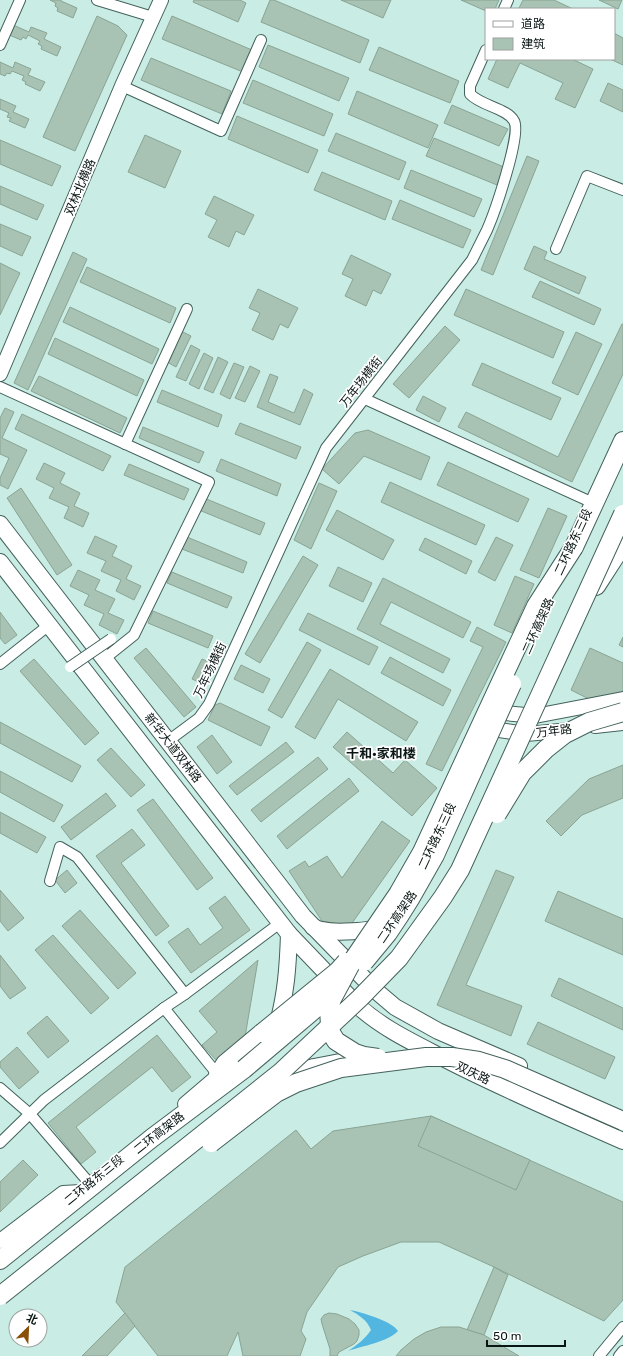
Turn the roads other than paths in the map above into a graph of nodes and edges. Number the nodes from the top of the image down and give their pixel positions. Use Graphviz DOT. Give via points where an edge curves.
graph roads {
  1 [pos="20,0"];
  2 [pos="161,0"];
  3 [pos="102,1"];
  4 [pos="153,17"];
  5 [pos="261,40"];
  6 [pos="0,45"];
  7 [pos="485,52"];
  8 [pos="122,86"];
  9 [pos="623,190"];
  10 [pos="556,249"];
  11 [pos="187,309"];
  12 [pos="0,374"];
  13 [pos="0,387"];
  14 [pos="365,399"];
  15 [pos="623,433"];
  16 [pos="623,441"];
  17 [pos="125,444"];
  18 [pos="591,502"];
  19 [pos="623,514"];
  20 [pos="623,522"];
  21 [pos="0,524"];
  22 [pos="623,544"];
  23 [pos="574,547"];
  24 [pos="0,562"];
  25 [pos="588,600"];
  26 [pos="49,625"];
  27 [pos="111,639"];
  28 [pos="104,658"];
  29 [pos="0,664"];
  30 [pos="70,667"];
  31 [pos="623,699"];
  32 [pos="494,712"];
  33 [pos="623,712"];
  34 [pos="535,716"];
  35 [pos="623,723"];
  36 [pos="486,728"];
  37 [pos="526,734"];
  38 [pos="168,742"];
  39 [pos="460,870"];
  40 [pos="50,881"];
  41 [pos="395,916"];
  42 [pos="313,927"];
  43 [pos="284,929"];
  44 [pos="364,944"];
  45 [pos="352,967"];
  46 [pos="337,984"];
  47 [pos="376,990"];
  48 [pos="185,994"];
  49 [pos="357,1005"];
  50 [pos="164,1008"];
  51 [pos="268,1033"];
  52 [pos="405,1059"];
  53 [pos="462,1068"];
  54 [pos="218,1075"];
  55 [pos="257,1084"];
  56 [pos="0,1088"];
  57 [pos="623,1112"];
  58 [pos="30,1114"];
  59 [pos="623,1121"];
  60 [pos="623,1141"];
  61 [pos="0,1143"];
  62 [pos="86,1188"];
  63 [pos="93,1219"];
  64 [pos="0,1241"];
  65 [pos="0,1254"];
  66 [pos="0,1260"];
  67 [pos="20,1280"];
  68 [pos="0,1290"];
  69 [pos="0,1296"];
  70 [pos="0,1303"];
  71 [pos="623,1327"];
  72 [pos="623,1351"];
  73 [pos="599,1356"];
  74 [pos="619,1356"];
  1 -- 6 [label="street"];
  2 -- 4 [label="main road, 双林北横路"];
  3 -- 4 [label="street"];
  4 -- 8 [label="main road, 双林北横路"];
  5 -- 8 [label="street" via="221,131"];
  7 -- 14 [label="street, 万年场横街" via="470,86 470,94 475,100 508,114 514,121 516,132 512,154 487,228 472,260"];
  8 -- 12 [label="main road, 双林北横路"];
  9 -- 10 [label="street" via="586,176"];
  11 -- 17 [label="street"];
  13 -- 17 [label="street"];
  14 -- 18 [label="street"];
  14 -- 38 [label="street, 万年场横街" via="326,448 209,704 199,718"];
  15 -- 18 [label="main road, 二环路东三段"];
  16 -- 23 [label="highway, 二环高架路"];
  17 -- 28 [label="street" via="208,482 134,635"];
  18 -- 32 [label="main road, 二环路东三段"];
  19 -- 39 [label="highway, 二环高架路, bridge"];
  20 -- 25 [label="main road"];
  21 -- 28 [label="main road, 新华大道双林路"];
  22 -- 25 [label="highway"];
  23 -- 44 [label="highway, bridge" via="536,606 422,852 398,894"];
  23 -- 66 [label="highway, 二环高架路, bridge" via="435,855 388,933 364,963 320,1005 244,1069 152,1138"];
  24 -- 26 [label="main road, 新华大道双林路"];
  25 -- 34 [label="main road"];
  26 -- 29 [label="street"];
  26 -- 43 [label="main road, 新华大道双林路"];
  27 -- 30 [label="street, bridge"];
  28 -- 38 [label="main road, 新华大道双林路"];
  31 -- 34 [label="main road, 万年路"];
  32 -- 34 [label="main road, 万年路"];
  32 -- 36 [label="main road, 二环路东三段"];
  33 -- 39 [label="highway, bridge" via="589,722 565,734 546,749 522,773"];
  34 -- 37 [label="main road"];
  35 -- 37 [label="main road, 万年路"];
  36 -- 37 [label="main road, 万年路"];
  36 -- 41 [label="main road, 二环路东三段" via="428,859"];
  37 -- 47 [label="main road" via="458,884 398,967"];
  38 -- 42 [label="main road, 新华大道双林路"];
  39 -- 67 [label="highway, 二环高架路, bridge" via="399,958 292,1062"];
  40 -- 48 [label="street" via="60,847 77,857"];
  41 -- 42 [label="main road" via="378,928 361,931 324,931"];
  41 -- 45 [label="main road, 二环路东三段"];
  42 -- 45 [label="main road, 新华大道双林路"];
  43 -- 46 [label="main road, 新华大道双林路"];
  43 -- 48 [label="street"];
  43 -- 51 [label="main road" via="286,980 281,1011"];
  44 -- 51 [label="highway, bridge" via="338,971"];
  44 -- 52 [label="highway, bridge" via="332,999 329,1009 331,1033 336,1041 354,1053 374,1058"];
  45 -- 46 [label="main road, 二环路东三段"];
  45 -- 47 [label="main road, 双庆路"];
  46 -- 49 [label="main road, 双庆路"];
  46 -- 51 [label="main road, 二环路东三段"];
  47 -- 49 [label="main road"];
  47 -- 57 [label="main road, 双庆路" via="396,1008 438,1031"];
  48 -- 50 [label="street"];
  49 -- 53 [label="main road, 双庆路" via="393,1032"];
  49 -- 55 [label="main road"];
  50 -- 54 [label="street"];
  50 -- 58 [label="street" via="44,1100"];
  51 -- 54 [label="highway" via="225,1064"];
  52 -- 59 [label="highway, bridge" via="452,1057 479,1061 505,1069"];
  52 -- 67 [label="highway, bridge" via="342,1068 296,1082 276,1093 118,1215"];
  53 -- 55 [label="main road" via="400,1058 372,1057 314,1067"];
  53 -- 60 [label="main road, 双庆路"];
  54 -- 62 [label="main road, 二环路东三段"];
  55 -- 63 [label="main road"];
  56 -- 58 [label="street"];
  58 -- 61 [label="street"];
  58 -- 62 [label="street"];
  62 -- 64 [label="main road" via="64,1193"];
  62 -- 65 [label="main road, 二环路东三段"];
  63 -- 68 [label="main road"];
  63 -- 70 [label="main road" via="57,1258"];
  67 -- 69 [label="highway, 二环高架路, bridge"];
  71 -- 73 [label="street"];
  72 -- 74 [label="street"];
}
